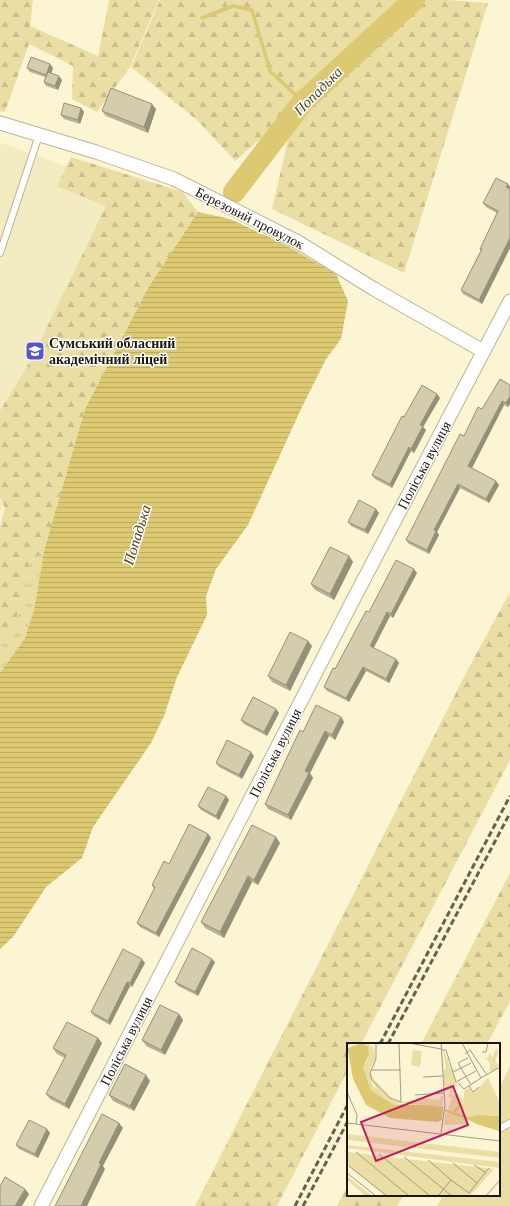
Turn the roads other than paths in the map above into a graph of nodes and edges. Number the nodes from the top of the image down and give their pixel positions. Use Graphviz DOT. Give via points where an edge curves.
graph roads {
  1 [pos="0,123"];
  2 [pos="39,134"];
  3 [pos="0,253"];
  4 [pos="510,301"];
  5 [pos="483,351"];
  6 [pos="510,1123"];
  7 [pos="500,1128"];
  8 [pos="41,1206"];
  1 -- 2 [label="street, Березовий провулок"];
  2 -- 3 [label="lane"];
  2 -- 5 [label="street, Березовий провулок" via="174,179 298,242"];
  4 -- 5 [label="street, Поліська вулиця"];
  5 -- 8 [label="street, Поліська вулиця"];
  6 -- 7 [label="lane"];
}
